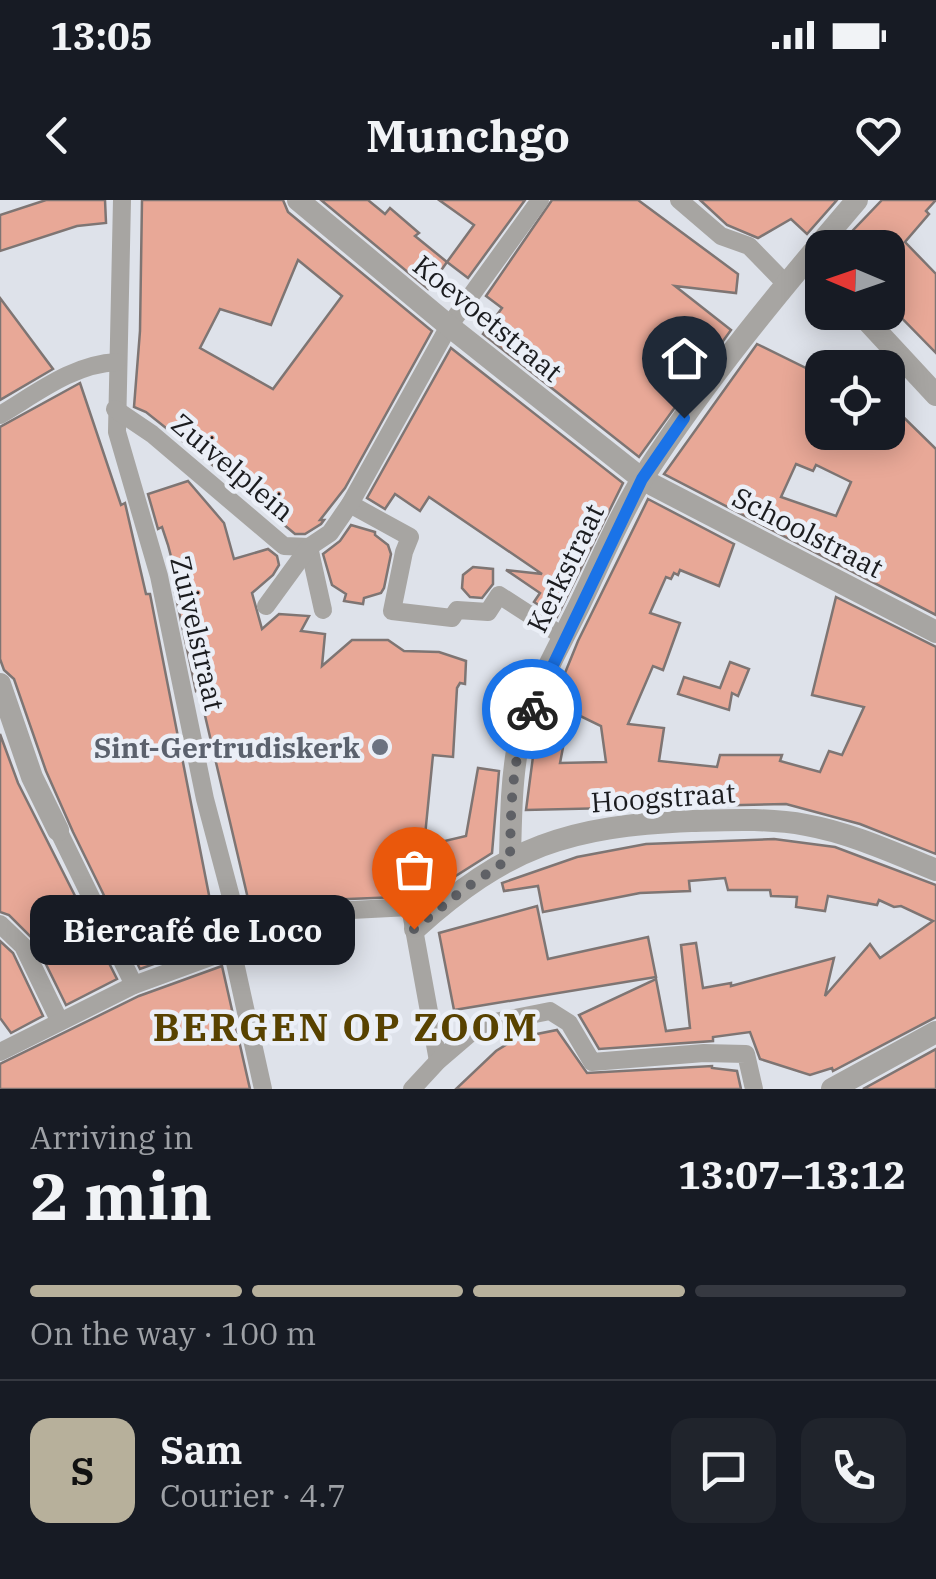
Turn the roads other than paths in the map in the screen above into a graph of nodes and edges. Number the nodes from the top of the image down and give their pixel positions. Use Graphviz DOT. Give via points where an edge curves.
graph roads {
  1 [pos="122,200"];
  2 [pos="540,200"];
  3 [pos="679,200"];
  4 [pos="858,200"];
  5 [pos="304,202"];
  6 [pos="839,230"];
  7 [pos="805,273"];
  8 [pos="786,284"];
  9 [pos="449,326"];
  10 [pos="876,330"];
  11 [pos="117,362"];
  12 [pos="936,395"];
  13 [pos="115,409"];
  14 [pos="0,416"];
  15 [pos="648,482"];
  16 [pos="350,504"];
  17 [pos="309,547"];
  18 [pos="266,606"];
  19 [pos="323,610"];
  20 [pos="936,632"];
  21 [pos="564,637"];
  22 [pos="0,684"];
  23 [pos="58,830"];
  24 [pos="510,858"];
  25 [pos="936,870"];
  26 [pos="236,916"];
  27 [pos="0,924"];
  28 [pos="414,929"];
  29 [pos="232,949"];
  30 [pos="134,985"];
  31 [pos="59,1020"];
  32 [pos="936,1032"];
  33 [pos="2,1046"];
  34 [pos="438,1061"];
  35 [pos="263,1089"];
  36 [pos="412,1089"];
  37 [pos="754,1089"];
  38 [pos="833,1089"];
  1 -- 11 [label="street, Zuivelstraat"];
  2 -- 9 [label="street"];
  3 -- 8 [label="street" via="721,236 749,246"];
  4 -- 6 [label="street, Kerkstraat"];
  5 -- 9 [label="street, Koevoetstraat"];
  7 -- 8 [label="street, Kerkstraat"];
  8 -- 15 [label="street, Kerkstraat" via="705,388"];
  9 -- 15 [label="street, Koevoetstraat"];
  9 -- 16 [label="street"];
  10 -- 12 [label="street"];
  11 -- 13 [label="street, Zuivelstraat"];
  11 -- 14 [label="street" via="75,371"];
  13 -- 17 [label="street, Zuivelplein" via="284,546"];
  13 -- 26 [label="street, Zuivelstraat"];
  15 -- 20 [label="street, Schoolstraat"];
  15 -- 21 [label="street, Kerkstraat"];
  16 -- 17 [label="street" via="330,533"];
  16 -- 21 [label="street" via="410,537 392,611 452,618 467,608 488,612 499,595"];
  17 -- 18 [label="street, Zuivelplein"];
  17 -- 19 [label="street"];
  21 -- 24 [label="street, Kerkstraat" via="518,750"];
  22 -- 23 [label="street"];
  23 -- 30 [label="street"];
  24 -- 25 [label="street, Hoogstraat" via="587,830 765,821 852,837"];
  24 -- 28 [label="street, Hoogstraat"];
  26 -- 28 [label="street" via="410,906"];
  26 -- 29 [label="street"];
  27 -- 31 [label="street" via="23,946"];
  28 -- 34 [label="street"];
  29 -- 30 [label="street"];
  29 -- 35 [label="street"];
  30 -- 31 [label="street"];
  31 -- 33 [label="street"];
  32 -- 38 [label="street"];
  34 -- 36 [label="street"];
  34 -- 37 [label="street" via="480,1025 550,1011 569,1023 592,1062 746,1054"];
}
